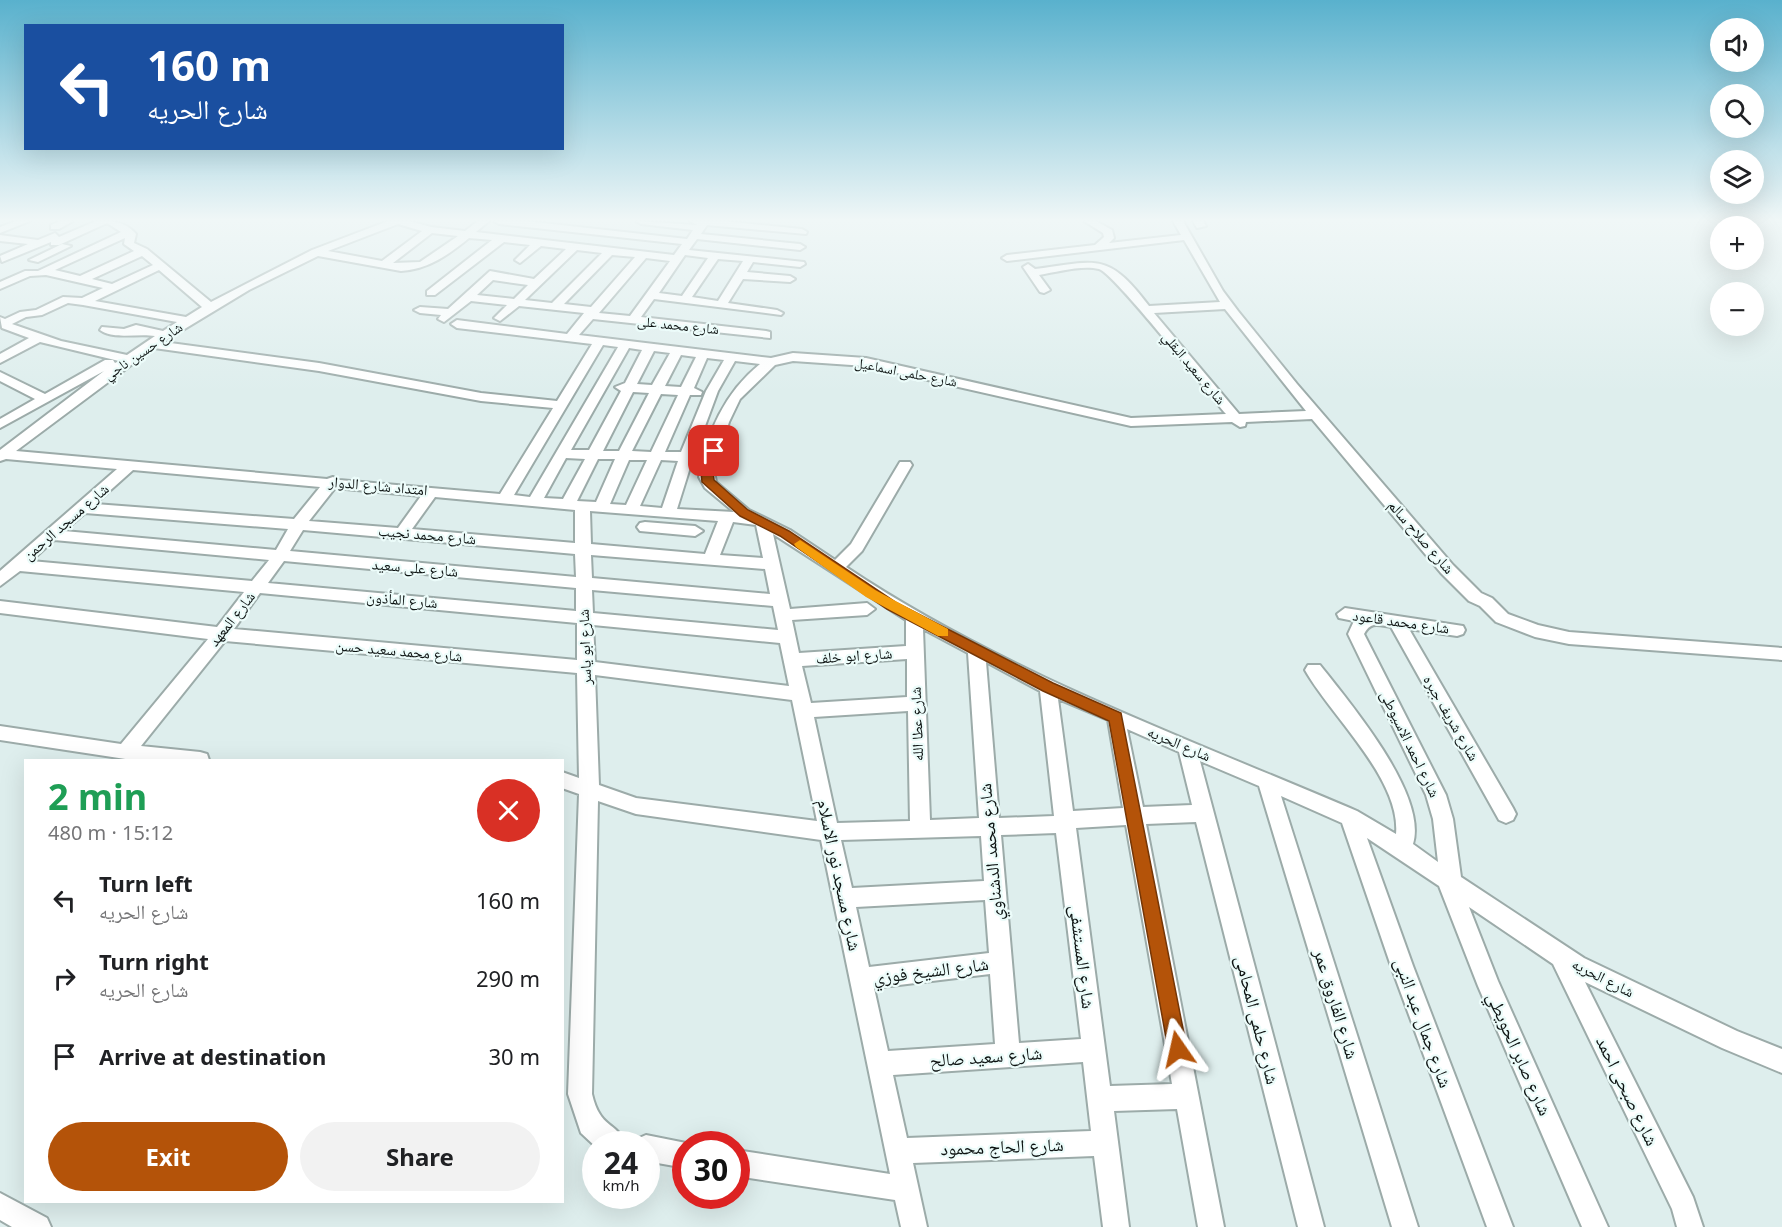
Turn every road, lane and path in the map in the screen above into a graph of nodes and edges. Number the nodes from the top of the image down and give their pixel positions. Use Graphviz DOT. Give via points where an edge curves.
graph roads {
  1 [pos="17,278"];
  2 [pos="76,278"];
  3 [pos="85,278"];
  4 [pos="132,278"];
  5 [pos="173,278"];
  6 [pos="267,278"];
  7 [pos="450,278"];
  8 [pos="488,278"];
  9 [pos="512,278"];
  10 [pos="540,278"];
  11 [pos="599,278"];
  12 [pos="604,278"];
  13 [pos="664,278"];
  14 [pos="699,278"];
  15 [pos="738,278"];
  16 [pos="781,278"];
  17 [pos="1036,278"];
  18 [pos="1118,278"];
  19 [pos="1211,278"];
  20 [pos="790,279"];
  21 [pos="81,280"];
  22 [pos="535,283"];
  23 [pos="0,286"];
  24 [pos="111,287"];
  25 [pos="1044,290"];
  26 [pos="431,293"];
  27 [pos="652,295"];
  28 [pos="468,297"];
  29 [pos="685,300"];
  30 [pos="83,302"];
  31 [pos="516,302"];
  32 [pos="722,305"];
  33 [pos="1228,305"];
  34 [pos="555,307"];
  35 [pos="211,308"];
  36 [pos="420,310"];
  37 [pos="1148,310"];
  38 [pos="591,313"];
  39 [pos="777,313"];
  40 [pos="500,318"];
  41 [pos="633,320"];
  42 [pos="189,321"];
  43 [pos="2,322"];
  44 [pos="457,324"];
  45 [pos="106,330"];
  46 [pos="166,335"];
  47 [pos="766,335"];
  48 [pos="39,337"];
  49 [pos="570,338"];
  50 [pos="600,341"];
  51 [pos="152,344"];
  52 [pos="625,345"];
  53 [pos="650,347"];
  54 [pos="677,351"];
  55 [pos="703,354"];
  56 [pos="732,357"];
  57 [pos="124,358"];
  58 [pos="0,359"];
  59 [pos="771,362"];
  60 [pos="0,376"];
  61 [pos="602,384"];
  62 [pos="628,388"];
  63 [pos="656,390"];
  64 [pos="686,391"];
  65 [pos="711,394"];
  66 [pos="733,397"];
  67 [pos="43,398"];
  68 [pos="560,405"];
  69 [pos="1318,415"];
  70 [pos="1239,422"];
  71 [pos="0,424"];
  72 [pos="562,454"];
  73 [pos="1,455"];
  74 [pos="592,456"];
  75 [pos="623,457"];
  76 [pos="656,457"];
  77 [pos="688,457"];
  78 [pos="712,457"];
  79 [pos="131,464"];
  80 [pos="905,465"];
  81 [pos="333,481"];
  82 [pos="432,491"];
  83 [pos="505,498"];
  84 [pos="535,500"];
  85 [pos="575,504"];
  86 [pos="601,507"];
  87 [pos="82,508"];
  88 [pos="631,510"];
  89 [pos="651,512"];
  90 [pos="668,513"];
  91 [pos="728,516"];
  92 [pos="758,520"];
  93 [pos="299,523"];
  94 [pos="645,527"];
  95 [pos="695,531"];
  96 [pos="402,533"];
  97 [pos="51,535"];
  98 [pos="582,550"];
  99 [pos="635,554"];
  100 [pos="280,556"];
  101 [pos="710,559"];
  102 [pos="0,562"];
  103 [pos="18,564"];
  104 [pos="772,564"];
  105 [pos="835,569"];
  106 [pos="0,580"];
  107 [pos="582,583"];
  108 [pos="256,587"];
  109 [pos="0,607"];
  110 [pos="781,608"];
  111 [pos="867,609"];
  112 [pos="1345,614"];
  113 [pos="584,617"];
  114 [pos="914,618"];
  115 [pos="1371,618"];
  116 [pos="1396,621"];
  117 [pos="1457,630"];
  118 [pos="220,634"];
  119 [pos="787,637"];
  120 [pos="976,650"];
  121 [pos="915,652"];
  122 [pos="1782,654"];
  123 [pos="792,660"];
  124 [pos="585,667"];
  125 [pos="1314,670"];
  126 [pos="1048,687"];
  127 [pos="801,702"];
  128 [pos="916,704"];
  129 [pos="1116,717"];
  130 [pos="0,733"];
  131 [pos="1187,747"];
  132 [pos="125,752"];
  133 [pos="191,759"];
  134 [pos="564,781"];
  135 [pos="1267,781"];
  136 [pos="589,789"];
  137 [pos="1204,813"];
  138 [pos="1506,814"];
  139 [pos="1134,816"];
  140 [pos="1350,817"];
  141 [pos="1065,822"];
  142 [pos="988,826"];
  143 [pos="920,829"];
  144 [pos="830,832"];
  145 [pos="1402,848"];
  146 [pos="1449,880"];
  147 [pos="994,890"];
  148 [pos="846,898"];
  149 [pos="1561,957"];
  150 [pos="1000,962"];
  151 [pos="861,979"];
  152 [pos="1093,1050"];
  153 [pos="1008,1054"];
  154 [pos="1782,1061"];
  155 [pos="879,1064"];
  156 [pos="1186,1096"];
  157 [pos="1099,1099"];
  158 [pos="594,1131"];
  159 [pos="1105,1143"];
  160 [pos="899,1151"];
  161 [pos="750,1164"];
  162 [pos="906,1189"];
  163 [pos="0,1206"];
  164 [pos="38,1227"];
  165 [pos="914,1227"];
  166 [pos="1116,1227"];
  167 [pos="1211,1227"];
  168 [pos="1311,1227"];
  169 [pos="1405,1227"];
  170 [pos="1500,1227"];
  171 [pos="1595,1227"];
  172 [pos="1690,1227"];
  1 -- 23 [label="street"];
  2 -- 21 [label="street"];
  3 -- 21 [label="street"];
  4 -- 24 [label="street"];
  5 -- 35 [label="street"];
  6 -- 35 [label="street, شارع حسين ناجي"];
  7 -- 26 [label="street"];
  8 -- 28 [label="street"];
  9 -- 22 [label="street"];
  10 -- 22 [label="street"];
  11 -- 34 [label="street"];
  12 -- 38 [label="street"];
  13 -- 27 [label="street"];
  14 -- 29 [label="street"];
  15 -- 32 [label="street"];
  16 -- 20 [label="street"];
  17 -- 25 [label="street"];
  18 -- 37 [label="street, شارع سعيد البقلي"];
  19 -- 33 [label="street, شارع صلاح سالم"];
  21 -- 24 [label="street"];
  22 -- 31 [label="street"];
  24 -- 30 [label="street"];
  27 -- 29 [label="street"];
  27 -- 41 [label="street"];
  28 -- 31 [label="street, شارع محمد على"];
  28 -- 36 [label="street" via="447,316"];
  29 -- 32 [label="street"];
  30 -- 42 [label="street"];
  30 -- 43 [label="street" via="63,299 38,313"];
  31 -- 34 [label="street, شارع محمد على"];
  31 -- 40 [label="street"];
  32 -- 39 [label="street"];
  33 -- 37 [label="street, شارع سعيد البقلي"];
  33 -- 69 [label="street, شارع صلاح سالم"];
  34 -- 38 [label="street, شارع محمد على"];
  35 -- 42 [label="street, شارع حسين ناجي"];
  37 -- 70 [label="street, شارع سعيد البقلي"];
  38 -- 41 [label="street, شارع محمد على"];
  38 -- 49 [label="street"];
  41 -- 47 [label="street, شارع محمد على"];
  42 -- 46 [label="street, شارع حسين ناجي"];
  43 -- 48 [label="street"];
  44 -- 49 [label="street, شارع حلمى اسماعيل"];
  45 -- 46 [label="street" via="125,333 136,329"];
  46 -- 51 [label="street, شارع حسين ناجي"];
  48 -- 57 [label="street"];
  48 -- 58 [label="street"];
  49 -- 50 [label="street, شارع حلمى اسماعيل"];
  50 -- 52 [label="street, شارع حلمى اسماعيل"];
  50 -- 68 [label="street"];
  51 -- 57 [label="street, شارع حسين ناجي"];
  51 -- 68 [label="street" via="318,367 481,397"];
  52 -- 53 [label="street, شارع حلمى اسماعيل"];
  52 -- 61 [label="street"];
  53 -- 54 [label="street, شارع حلمى اسماعيل"];
  53 -- 62 [label="street"];
  54 -- 55 [label="street, شارع حلمى اسماعيل"];
  54 -- 63 [label="street"];
  55 -- 56 [label="street, شارع حلمى اسماعيل"];
  55 -- 64 [label="street"];
  56 -- 59 [label="street, شارع حلمى اسماعيل"];
  56 -- 65 [label="street"];
  57 -- 67 [label="street"];
  57 -- 73 [label="street, شارع حسين ناجي"];
  59 -- 66 [label="street, شارع الحريه" via="750,377"];
  59 -- 70 [label="street, شارع حلمى اسماعيل" via="793,357 866,362 1131,422"];
  60 -- 67 [label="street"];
  61 -- 62 [label="street"];
  61 -- 72 [label="street"];
  62 -- 63 [label="street"];
  62 -- 74 [label="street"];
  63 -- 64 [label="street"];
  63 -- 75 [label="street"];
  64 -- 65 [label="street"];
  64 -- 76 [label="street"];
  65 -- 66 [label="street"];
  65 -- 77 [label="street"];
  66 -- 78 [label="street, شارع الحريه"];
  67 -- 71 [label="street"];
  68 -- 83 [label="street"];
  69 -- 70 [label="street, شارع حلمى اسماعيل"];
  69 -- 122 [label="street, شارع صلاح سالم" via="1447,569 1475,597 1513,625 1569,638"];
  72 -- 74 [label="street"];
  72 -- 84 [label="street"];
  73 -- 79 [label="street, امتداد شارع الدوار"];
  74 -- 75 [label="street"];
  74 -- 85 [label="street"];
  75 -- 76 [label="street"];
  75 -- 86 [label="street"];
  76 -- 77 [label="street"];
  76 -- 88 [label="street"];
  77 -- 78 [label="street"];
  77 -- 90 [label="street"];
  78 -- 92 [label="street, شارع الحريه" via="706,477 710,485"];
  79 -- 81 [label="street, امتداد شارع الدوار"];
  79 -- 87 [label="street, شارع مسجد الرحمن"];
  80 -- 105 [label="street" via="857,547"];
  81 -- 82 [label="street, امتداد شارع الدوار"];
  81 -- 93 [label="street, شارع المعهد"];
  82 -- 83 [label="street, امتداد شارع الدوار"];
  82 -- 96 [label="street"];
  83 -- 84 [label="street, امتداد شارع الدوار"];
  84 -- 85 [label="street, امتداد شارع الدوار"];
  85 -- 86 [label="street, امتداد شارع الدوار"];
  85 -- 98 [label="street, شارع ابو ياسر"];
  86 -- 88 [label="street, امتداد شارع الدوار"];
  87 -- 93 [label="street, شارع محمد نجيب"];
  87 -- 97 [label="street, شارع مسجد الرحمن"];
  88 -- 89 [label="street, امتداد شارع الدوار"];
  89 -- 90 [label="street, امتداد شارع الدوار"];
  89 -- 94 [label="street"];
  90 -- 91 [label="street, امتداد شارع الدوار"];
  91 -- 92 [label="street, امتداد شارع الدوار"];
  91 -- 101 [label="street"];
  92 -- 104 [label="street, شارع مسجد نور الاسلام"];
  92 -- 105 [label="street, شارع الحريه"];
  93 -- 96 [label="street, شارع محمد نجيب"];
  93 -- 100 [label="street, شارع المعهد"];
  94 -- 95 [label="street"];
  94 -- 99 [label="street"];
  96 -- 98 [label="street, شارع محمد نجيب"];
  97 -- 100 [label="street, شارع على سعيد"];
  97 -- 103 [label="street, شارع مسجد الرحمن"];
  98 -- 99 [label="street, شارع محمد نجيب"];
  98 -- 107 [label="street, شارع ابو ياسر"];
  99 -- 101 [label="street, شارع محمد نجيب"];
  100 -- 107 [label="street, شارع على سعيد"];
  100 -- 108 [label="street, شارع المعهد"];
  101 -- 104 [label="street, شارع محمد نجيب"];
  102 -- 103 [label="street, شارع المأذون"];
  103 -- 106 [label="street, شارع مسجد الرحمن"];
  103 -- 108 [label="street, شارع المأذون"];
  104 -- 110 [label="street, شارع مسجد نور الاسلام"];
  105 -- 114 [label="street, شارع الحريه"];
  107 -- 110 [label="street, شارع على سعيد"];
  107 -- 113 [label="street, شارع ابو ياسر"];
  108 -- 113 [label="street, شارع المأذون"];
  108 -- 118 [label="street, شارع المعهد"];
  109 -- 118 [label="street, شارع محمد سعيد حسن"];
  110 -- 111 [label="street, شارع على سعيد"];
  110 -- 119 [label="street, شارع مسجد نور الاسلام"];
  112 -- 115 [label="street, شارع محمد قاعود"];
  113 -- 119 [label="street, شارع المأذون"];
  113 -- 124 [label="street, شارع ابو ياسر"];
  114 -- 120 [label="street, شارع الحريه"];
  114 -- 121 [label="street, شارع عطا الله"];
  115 -- 116 [label="street, شارع محمد قاعود"];
  115 -- 146 [label="street, شارع احمد الاسيوطى" via="1362,622 1356,634 1437,795"];
  116 -- 117 [label="street, شارع محمد قاعود"];
  116 -- 138 [label="street, شارع شريف جبره"];
  118 -- 124 [label="street, شارع محمد سعيد حسن"];
  118 -- 132 [label="street, شارع المعهد"];
  119 -- 123 [label="street, شارع مسجد نور الاسلام"];
  120 -- 126 [label="street, شارع الحريه"];
  120 -- 142 [label="street, شارع محمد الدشناوي"];
  121 -- 123 [label="street, شارع ابو خلف"];
  121 -- 128 [label="street, شارع عطا الله"];
  123 -- 127 [label="street, شارع مسجد نور الاسلام"];
  124 -- 127 [label="street, شارع محمد سعيد حسن"];
  124 -- 136 [label="street, شارع ابو ياسر"];
  125 -- 145 [label="street" via="1362,734 1398,799 1406,824"];
  126 -- 129 [label="street, شارع الحريه"];
  126 -- 141 [label="street, شارع المستشفى"];
  127 -- 128 [label="street, شارع محمد سعيد حسن"];
  127 -- 144 [label="street, شارع مسجد نور الاسلام"];
  128 -- 143 [label="street, شارع عطا الله"];
  129 -- 131 [label="street, شارع الحريه"];
  129 -- 139 [label="street"];
  130 -- 132 [label="street"];
  131 -- 135 [label="street, شارع الحريه"];
  131 -- 137 [label="street, شارع حلمى المحامى"];
  132 -- 133 [label="street"];
  134 -- 136 [label="street"];
  135 -- 140 [label="street, شارع الحريه"];
  135 -- 169 [label="street, شارع الفاروق عمر"];
  136 -- 144 [label="street" via="636,806"];
  136 -- 158 [label="street, شارع ابو ياسر" via="580,1094 584,1116"];
  137 -- 139 [label="street"];
  137 -- 168 [label="street, شارع حلمى المحامى"];
  139 -- 141 [label="street"];
  139 -- 156 [label="street"];
  140 -- 145 [label="street, شارع الحريه"];
  140 -- 170 [label="street, شارع جمال عبد النبى"];
  141 -- 142 [label="street"];
  141 -- 152 [label="street, شارع المستشفى"];
  142 -- 143 [label="street"];
  142 -- 147 [label="street, شارع محمد الدشناوي"];
  143 -- 144 [label="street"];
  144 -- 148 [label="street, شارع مسجد نور الاسلام"];
  145 -- 146 [label="street, شارع الحريه"];
  146 -- 149 [label="street, شارع الحريه"];
  146 -- 171 [label="street, شارع صابر الحويطي" via="1489,986"];
  147 -- 148 [label="street"];
  147 -- 150 [label="street, شارع محمد الدشناوي"];
  148 -- 151 [label="street, شارع مسجد نور الاسلام"];
  149 -- 154 [label="street, شارع الحريه" via="1730,1040"];
  149 -- 172 [label="street, شارع صبحى احمد" via="1684,1206"];
  150 -- 151 [label="street, شارع الشيخ فوزي"];
  150 -- 153 [label="street, شارع محمد الدشناوي"];
  151 -- 155 [label="street, شارع مسجد نور الاسلام"];
  152 -- 153 [label="street, شارع سعيد صالح"];
  152 -- 157 [label="street, شارع المستشفى"];
  153 -- 155 [label="street, شارع سعيد صالح"];
  155 -- 160 [label="street, شارع مسجد نور الاسلام"];
  156 -- 157 [label="street"];
  156 -- 167 [label="street"];
  157 -- 159 [label="street, شارع المستشفى"];
  159 -- 160 [label="street, شارع الحاج محمود"];
  159 -- 166 [label="street, شارع المستشفى"];
  160 -- 162 [label="street, شارع مسجد نور الاسلام"];
  161 -- 162 [label="street"];
  162 -- 165 [label="street, شارع مسجد نور الاسلام"];
  163 -- 164 [label="street"];
}
